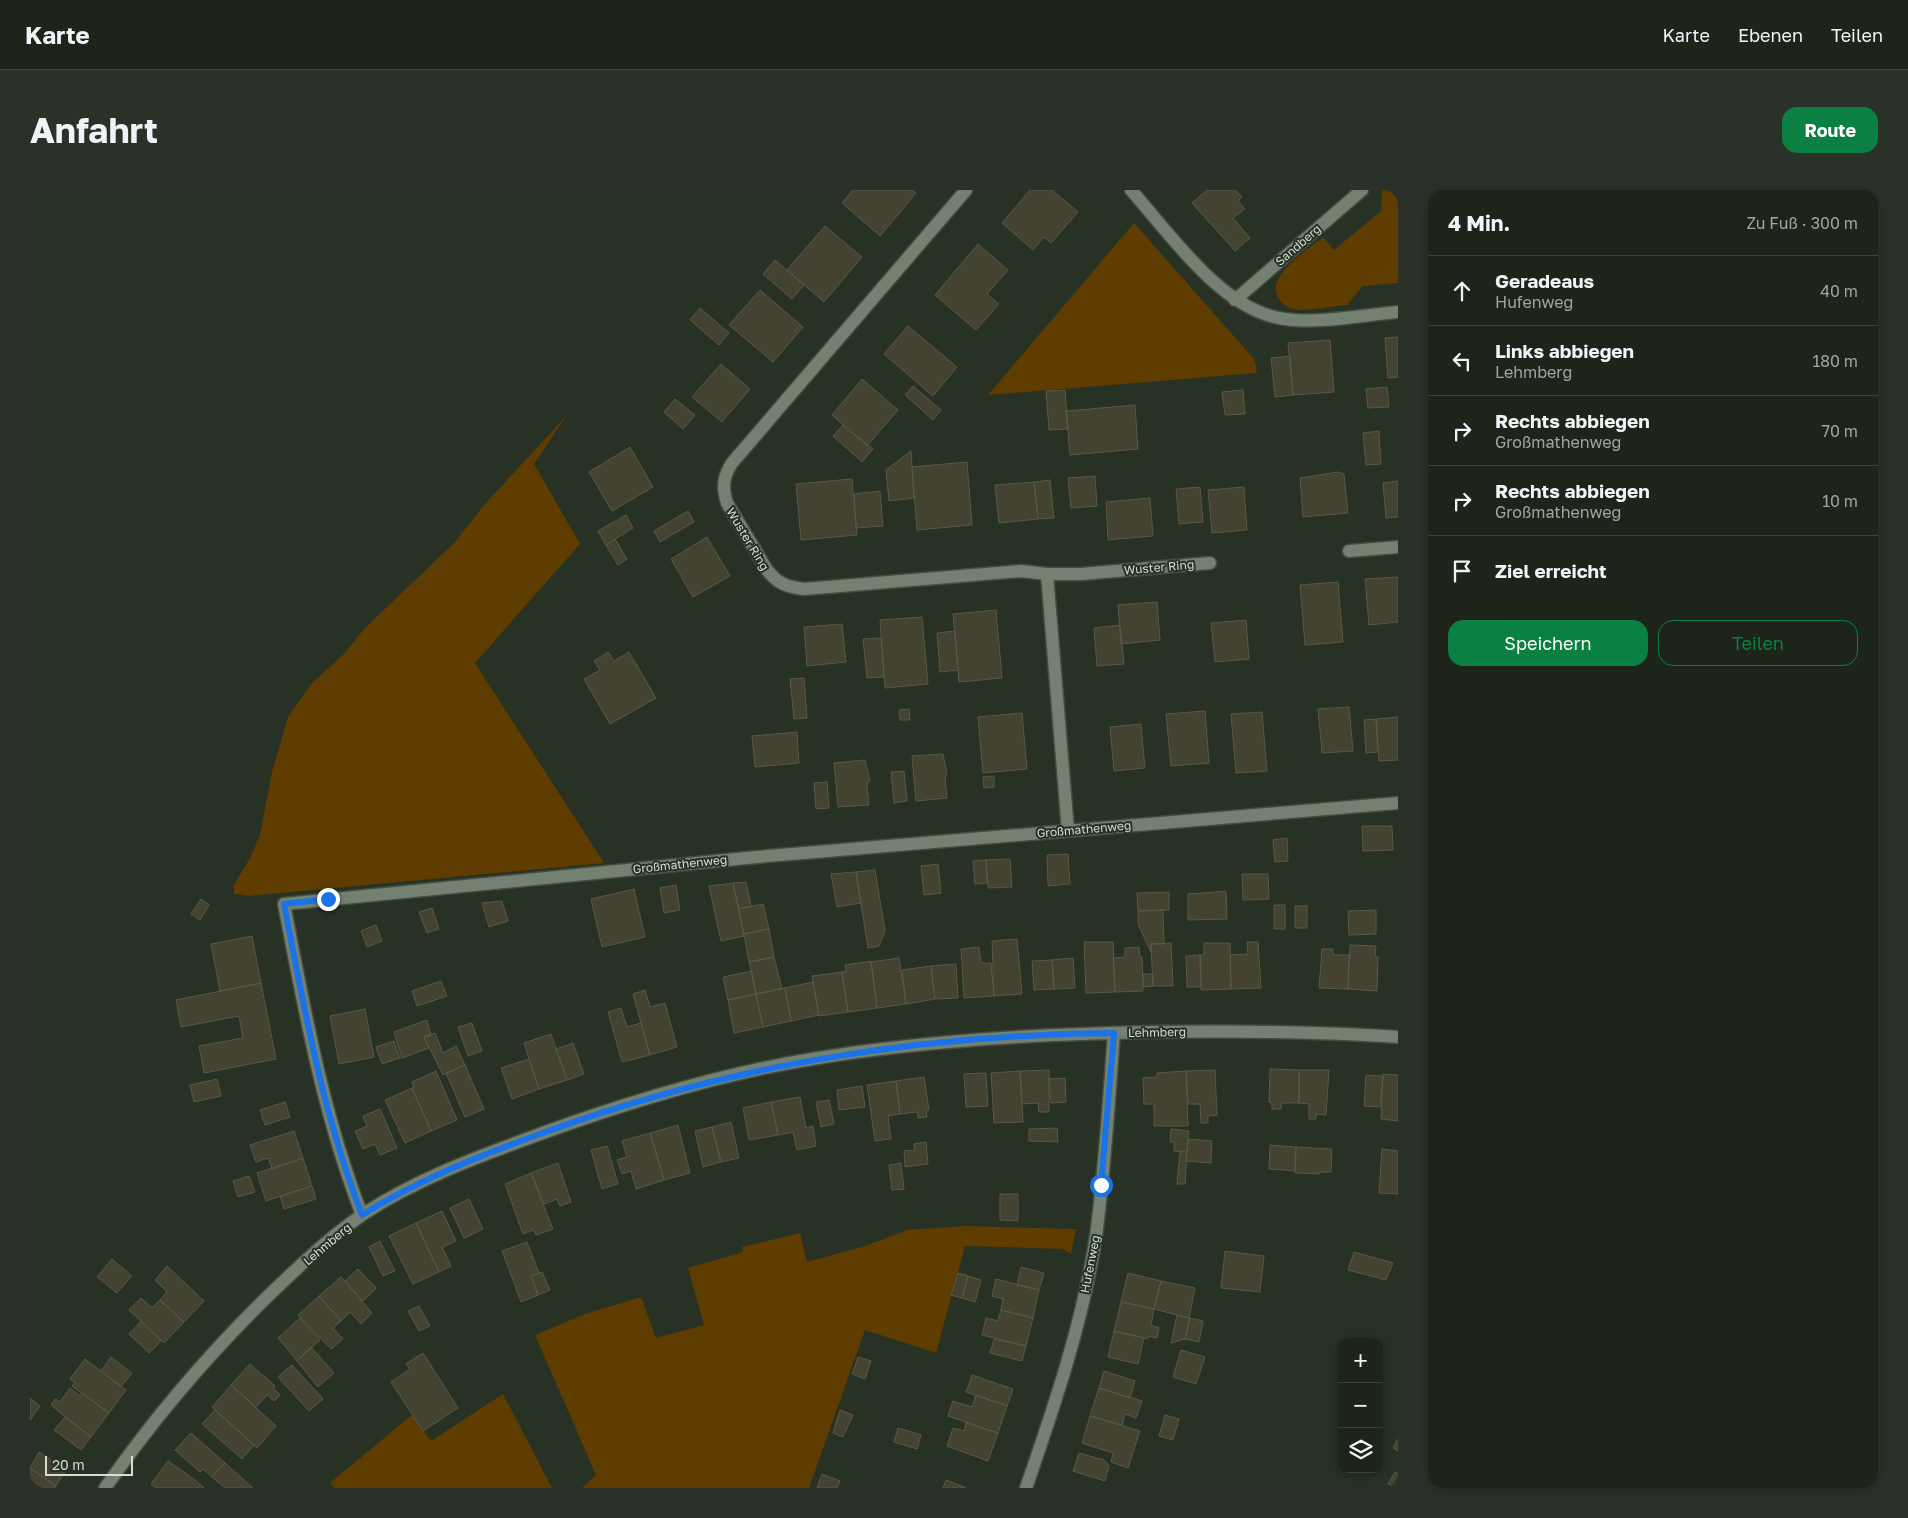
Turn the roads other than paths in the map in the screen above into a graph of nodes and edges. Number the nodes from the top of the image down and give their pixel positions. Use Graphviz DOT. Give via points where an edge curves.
graph roads {
  1 [pos="966,190"];
  2 [pos="1131,190"];
  3 [pos="1362,190"];
  4 [pos="1235,300"];
  5 [pos="1398,312"];
  6 [pos="1398,547"];
  7 [pos="1349,551"];
  8 [pos="1210,563"];
  9 [pos="1047,574"];
  10 [pos="1398,803"];
  11 [pos="1068,831"];
  12 [pos="1114,1033"];
  13 [pos="1398,1037"];
  14 [pos="362,1215"];
  15 [pos="105,1488"];
  16 [pos="1026,1488"];
  1 -- 9 [label="street, Wuster Ring" via="732,462 726,473 723,492 767,570 786,587 804,589 1021,571"];
  2 -- 4 [label="street" via="1209,277"];
  3 -- 4 [label="street, Sandberg"];
  4 -- 5 [label="street" via="1279,318 1302,320"];
  6 -- 7 [label="street"];
  8 -- 9 [label="street, Wuster Ring"];
  9 -- 11 [label="street"];
  10 -- 11 [label="street, Großmathenweg"];
  11 -- 14 [label="street, Großmathenweg" via="757,857 284,904 325,1106"];
  12 -- 13 [label="street, Lehmberg" via="1246,1031"];
  12 -- 14 [label="street, Lehmberg" via="888,1048 810,1059 712,1080 571,1122 432,1178"];
  12 -- 16 [label="street, Hufenweg" via="1096,1228 1086,1284 1071,1349"];
  14 -- 15 [label="street, Lehmberg" via="281,1283 210,1356 163,1411"];
}
